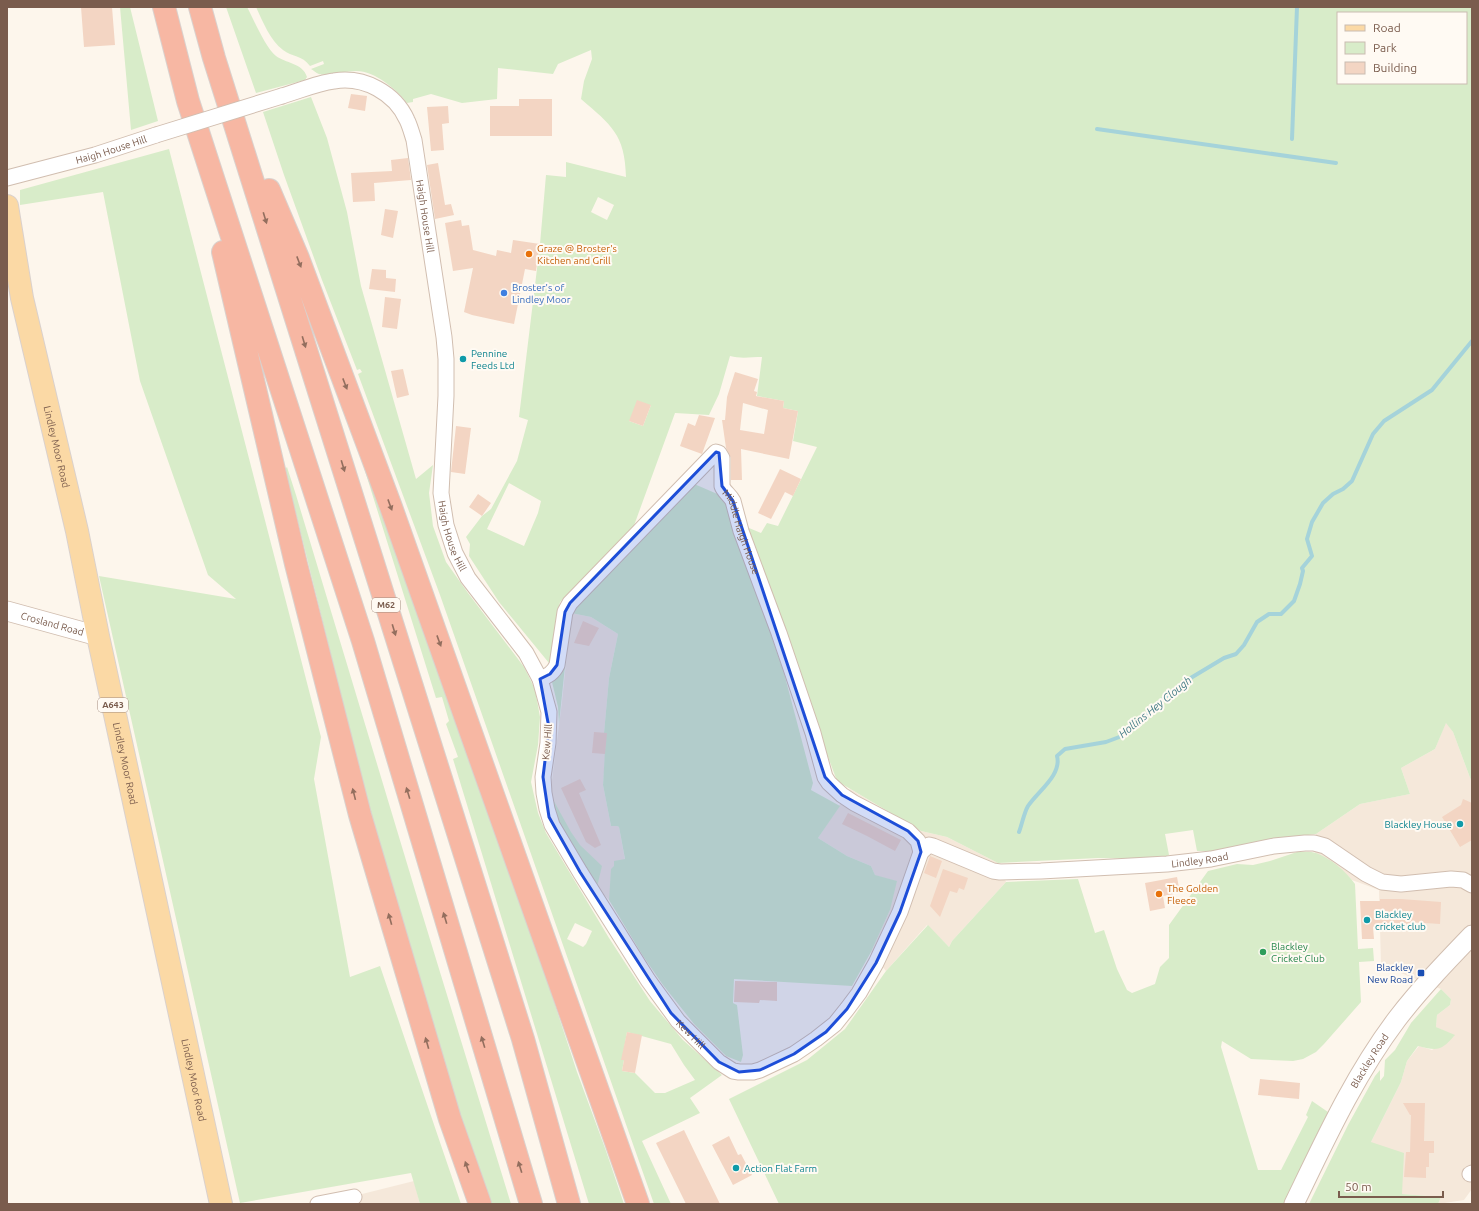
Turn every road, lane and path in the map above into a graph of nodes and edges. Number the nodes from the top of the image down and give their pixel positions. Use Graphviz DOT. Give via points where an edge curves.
graph roads {
  1 [pos="164,7"];
  2 [pos="200,7"];
  3 [pos="214,58"];
  4 [pos="188,101"];
  5 [pos="7,178"];
  6 [pos="7,206"];
  7 [pos="7,611"];
  8 [pos="98,636"];
  9 [pos="540,679"];
  10 [pos="549,712"];
  11 [pos="921,852"];
  12 [pos="1472,885"];
  13 [pos="1472,936"];
  14 [pos="354,1197"];
  15 [pos="221,1204"];
  16 [pos="318,1204"];
  17 [pos="480,1204"];
  18 [pos="531,1204"];
  19 [pos="570,1204"];
  20 [pos="638,1204"];
  21 [pos="1294,1204"];
  1 -- 4 [label="highway"];
  2 -- 3 [label="highway, M62"];
  3 -- 19 [label="highway, M62, one-way" via="520,1031"];
  3 -- 20 [label="highway, M62, one-way" via="298,258 391,507"];
  17 -- 4 [label="highway, one-way" via="450,1119 360,815 296,564"];
  18 -- 4 [label="highway, one-way" via="362,641"];
  5 -- 9 [label="street, Haigh House Hill, bridge" via="95,155 329,82 359,81 384,92 407,119 416,153 444,337 446,396 441,493 446,525 455,553 468,578 526,653"];
  6 -- 8 [label="main road, Lindley Moor Road / A643" via="22,298 77,531"];
  7 -- 8 [label="street, Crosland Road"];
  8 -- 15 [label="main road, Lindley Moor Road / A643"];
  9 -- 10 [label="street, Haigh House Hill"];
  9 -- 11 [label="street, Middle Haigh House" via="550,674 557,665 565,612 570,603 716,452 722,458 723,490 733,501 741,531 804,705 825,777 829,784 854,803 908,831 918,841"];
  10 -- 11 [label="street, Kew Hill" via="543,785 549,817 556,832 665,1005 682,1026 719,1062 733,1071 745,1073 760,1070 794,1054 835,1024 858,992 890,934"];
  11 -- 12 [label="street, Lindley Road" via="933,846 1000,872 1173,864 1274,846 1310,843 1325,846 1382,882 1401,884 1451,878"];
  13 -- 21 [label="street, Blackley Road" via="1429,980 1379,1045 1342,1106"];
  14 -- 16 [label="street"];
}
